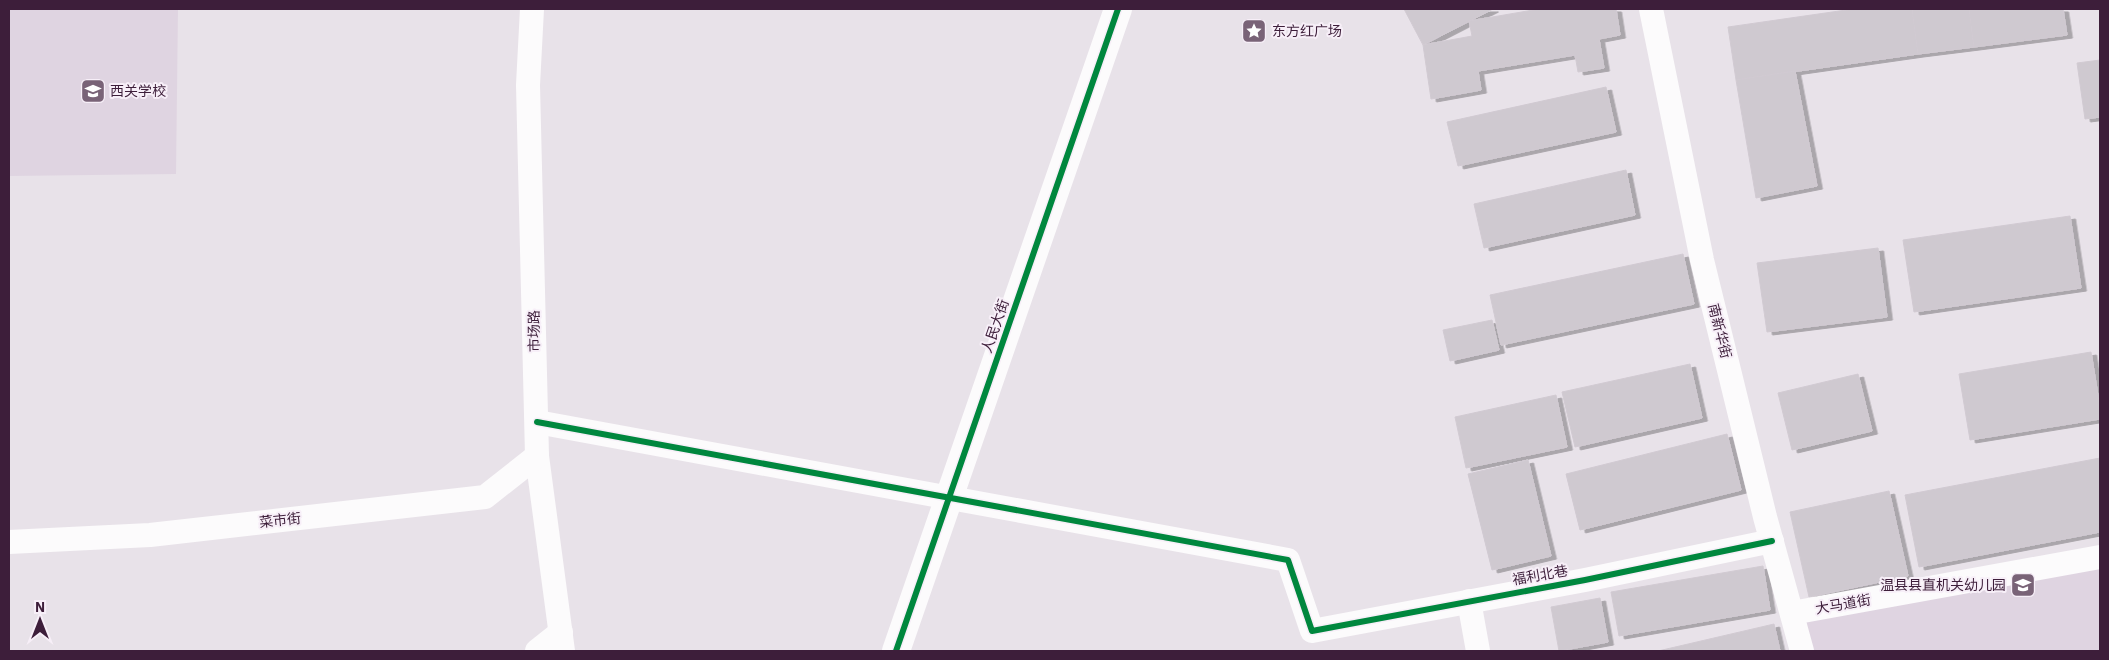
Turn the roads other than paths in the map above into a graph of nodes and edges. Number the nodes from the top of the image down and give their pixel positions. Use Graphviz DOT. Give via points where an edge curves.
graph roads {
  1 [pos="532,9"];
  2 [pos="1118,9"];
  3 [pos="1651,9"];
  4 [pos="537,422"];
  5 [pos="537,456"];
  6 [pos="949,498"];
  7 [pos="9,542"];
  8 [pos="1772,542"];
  9 [pos="2100,556"];
  10 [pos="1470,601"];
  11 [pos="1792,614"];
  12 [pos="562,642"];
  13 [pos="538,651"];
  14 [pos="896,651"];
  15 [pos="1478,651"];
  16 [pos="1802,651"];
  1 -- 4 [label="street, 市场路" via="528,85"];
  2 -- 6 [label="street, 人民大街"];
  3 -- 8 [label="street, 南新华街" via="1702,260"];
  4 -- 5 [label="street, 市场路"];
  4 -- 6 [label="street"];
  5 -- 7 [label="street, 菜市街" via="485,498 150,535"];
  5 -- 12 [label="street, 市场路"];
  6 -- 10 [label="street, 福利北巷" via="1288,560 1312,631"];
  6 -- 14 [label="street, 人民大街"];
  8 -- 10 [label="street, 福利北巷"];
  8 -- 11 [label="street, 南新华街"];
  9 -- 11 [label="street, 大马道街"];
  10 -- 15 [label="street"];
  11 -- 16 [label="street, 南新华街"];
  12 -- 13 [label="street"];
}
